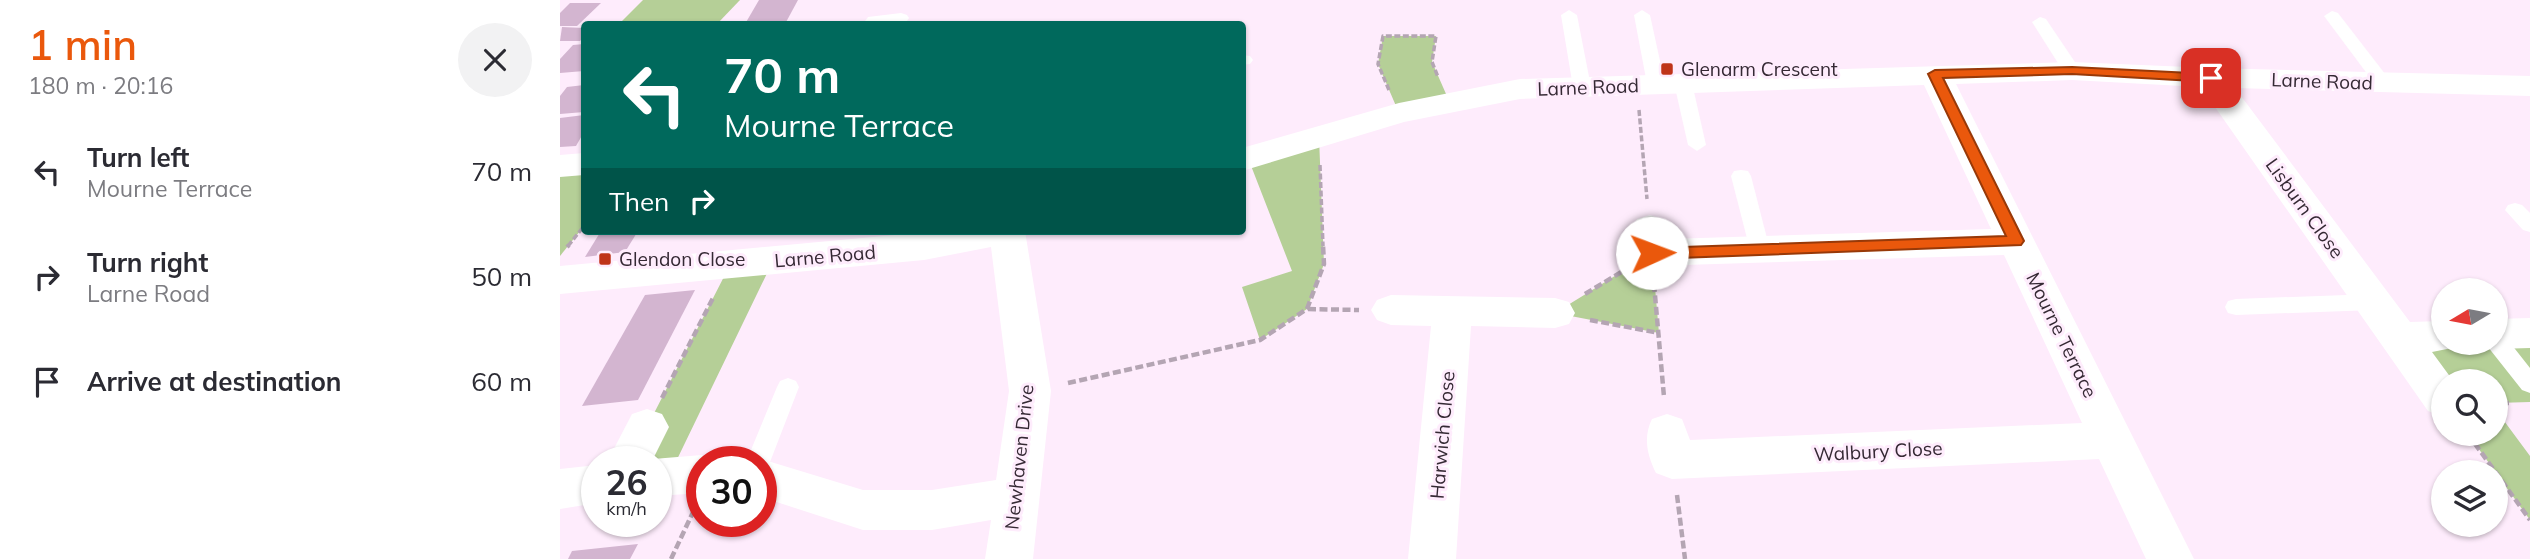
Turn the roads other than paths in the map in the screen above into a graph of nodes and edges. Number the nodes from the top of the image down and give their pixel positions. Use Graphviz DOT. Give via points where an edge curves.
graph roads {
  1 [pos="1569,15"];
  2 [pos="1642,15"];
  3 [pos="2332,16"];
  4 [pos="901,18"];
  5 [pos="874,21"];
  6 [pos="2040,22"];
  7 [pos="2072,71"];
  8 [pos="1935,74"];
  9 [pos="2211,78"];
  10 [pos="2383,83"];
  11 [pos="1659,84"];
  12 [pos="2530,86"];
  13 [pos="1582,87"];
  14 [pos="1697,145"];
  15 [pos="1246,159"];
  16 [pos="581,164"];
  17 [pos="560,166"];
  18 [pos="1741,176"];
  19 [pos="2515,210"];
  20 [pos="2530,225"];
  21 [pos="986,235"];
  22 [pos="1007,235"];
  23 [pos="1651,241"];
  24 [pos="2016,241"];
  25 [pos="1760,250"];
  26 [pos="560,280"];
  27 [pos="2373,302"];
  28 [pos="2236,307"];
  29 [pos="1391,310"];
  30 [pos="1452,311"];
  31 [pos="1555,313"];
  32 [pos="2530,333"];
  33 [pos="2508,334"];
  34 [pos="2431,337"];
  35 [pos="2399,338"];
  36 [pos="2507,355"];
  37 [pos="2431,382"];
  38 [pos="2530,384"];
  39 [pos="788,387"];
  40 [pos="2113,440"];
  41 [pos="764,446"];
  42 [pos="1670,446"];
  43 [pos="777,483"];
  44 [pos="581,486"];
  45 [pos="560,489"];
  46 [pos="1017,496"];
  47 [pos="1009,559"];
  48 [pos="1432,559"];
  49 [pos="2170,559"];
  1 -- 13 [label="lane"];
  2 -- 11 [label="lane"];
  3 -- 10 [label="lane"];
  4 -- 5 [label="lane"];
  6 -- 7 [label="lane"];
  7 -- 8 [label="street, Larne Road"];
  7 -- 9 [label="street, Larne Road"];
  8 -- 11 [label="street, Larne Road"];
  8 -- 24 [label="street, Mourne Terrace"];
  9 -- 10 [label="street, Larne Road"];
  9 -- 27 [label="street, Lisburn Close"];
  10 -- 12 [label="street, Larne Road"];
  11 -- 13 [label="street, Larne Road"];
  11 -- 14 [label="lane"];
  13 -- 15 [label="street, Larne Road" via="1520,89 1399,113"];
  16 -- 17 [label="street"];
  18 -- 25 [label="lane"];
  19 -- 20 [label="lane"];
  21 -- 26 [label="street, Larne Road" via="924,247"];
  22 -- 46 [label="street, Newhaven Drive" via="1030,391"];
  23 -- 25 [label="street"];
  24 -- 25 [label="street"];
  24 -- 40 [label="street, Mourne Terrace"];
  27 -- 28 [label="lane"];
  27 -- 35 [label="street, Lisburn Close"];
  29 -- 30 [label="street"];
  30 -- 31 [label="street"];
  30 -- 48 [label="street, Harwich Close"];
  32 -- 33 [label="street"];
  34 -- 35 [label="street"];
  35 -- 37 [label="street, Lisburn Close"];
  36 -- 38 [label="lane"];
  39 -- 41 [label="lane"];
  40 -- 42 [label="street, Walbury Close"];
  40 -- 49 [label="street, Mourne Terrace"];
  43 -- 46 [label="street" via="863,510 932,510"];
  44 -- 45 [label="street"];
  46 -- 47 [label="street, Newhaven Drive"];
}
